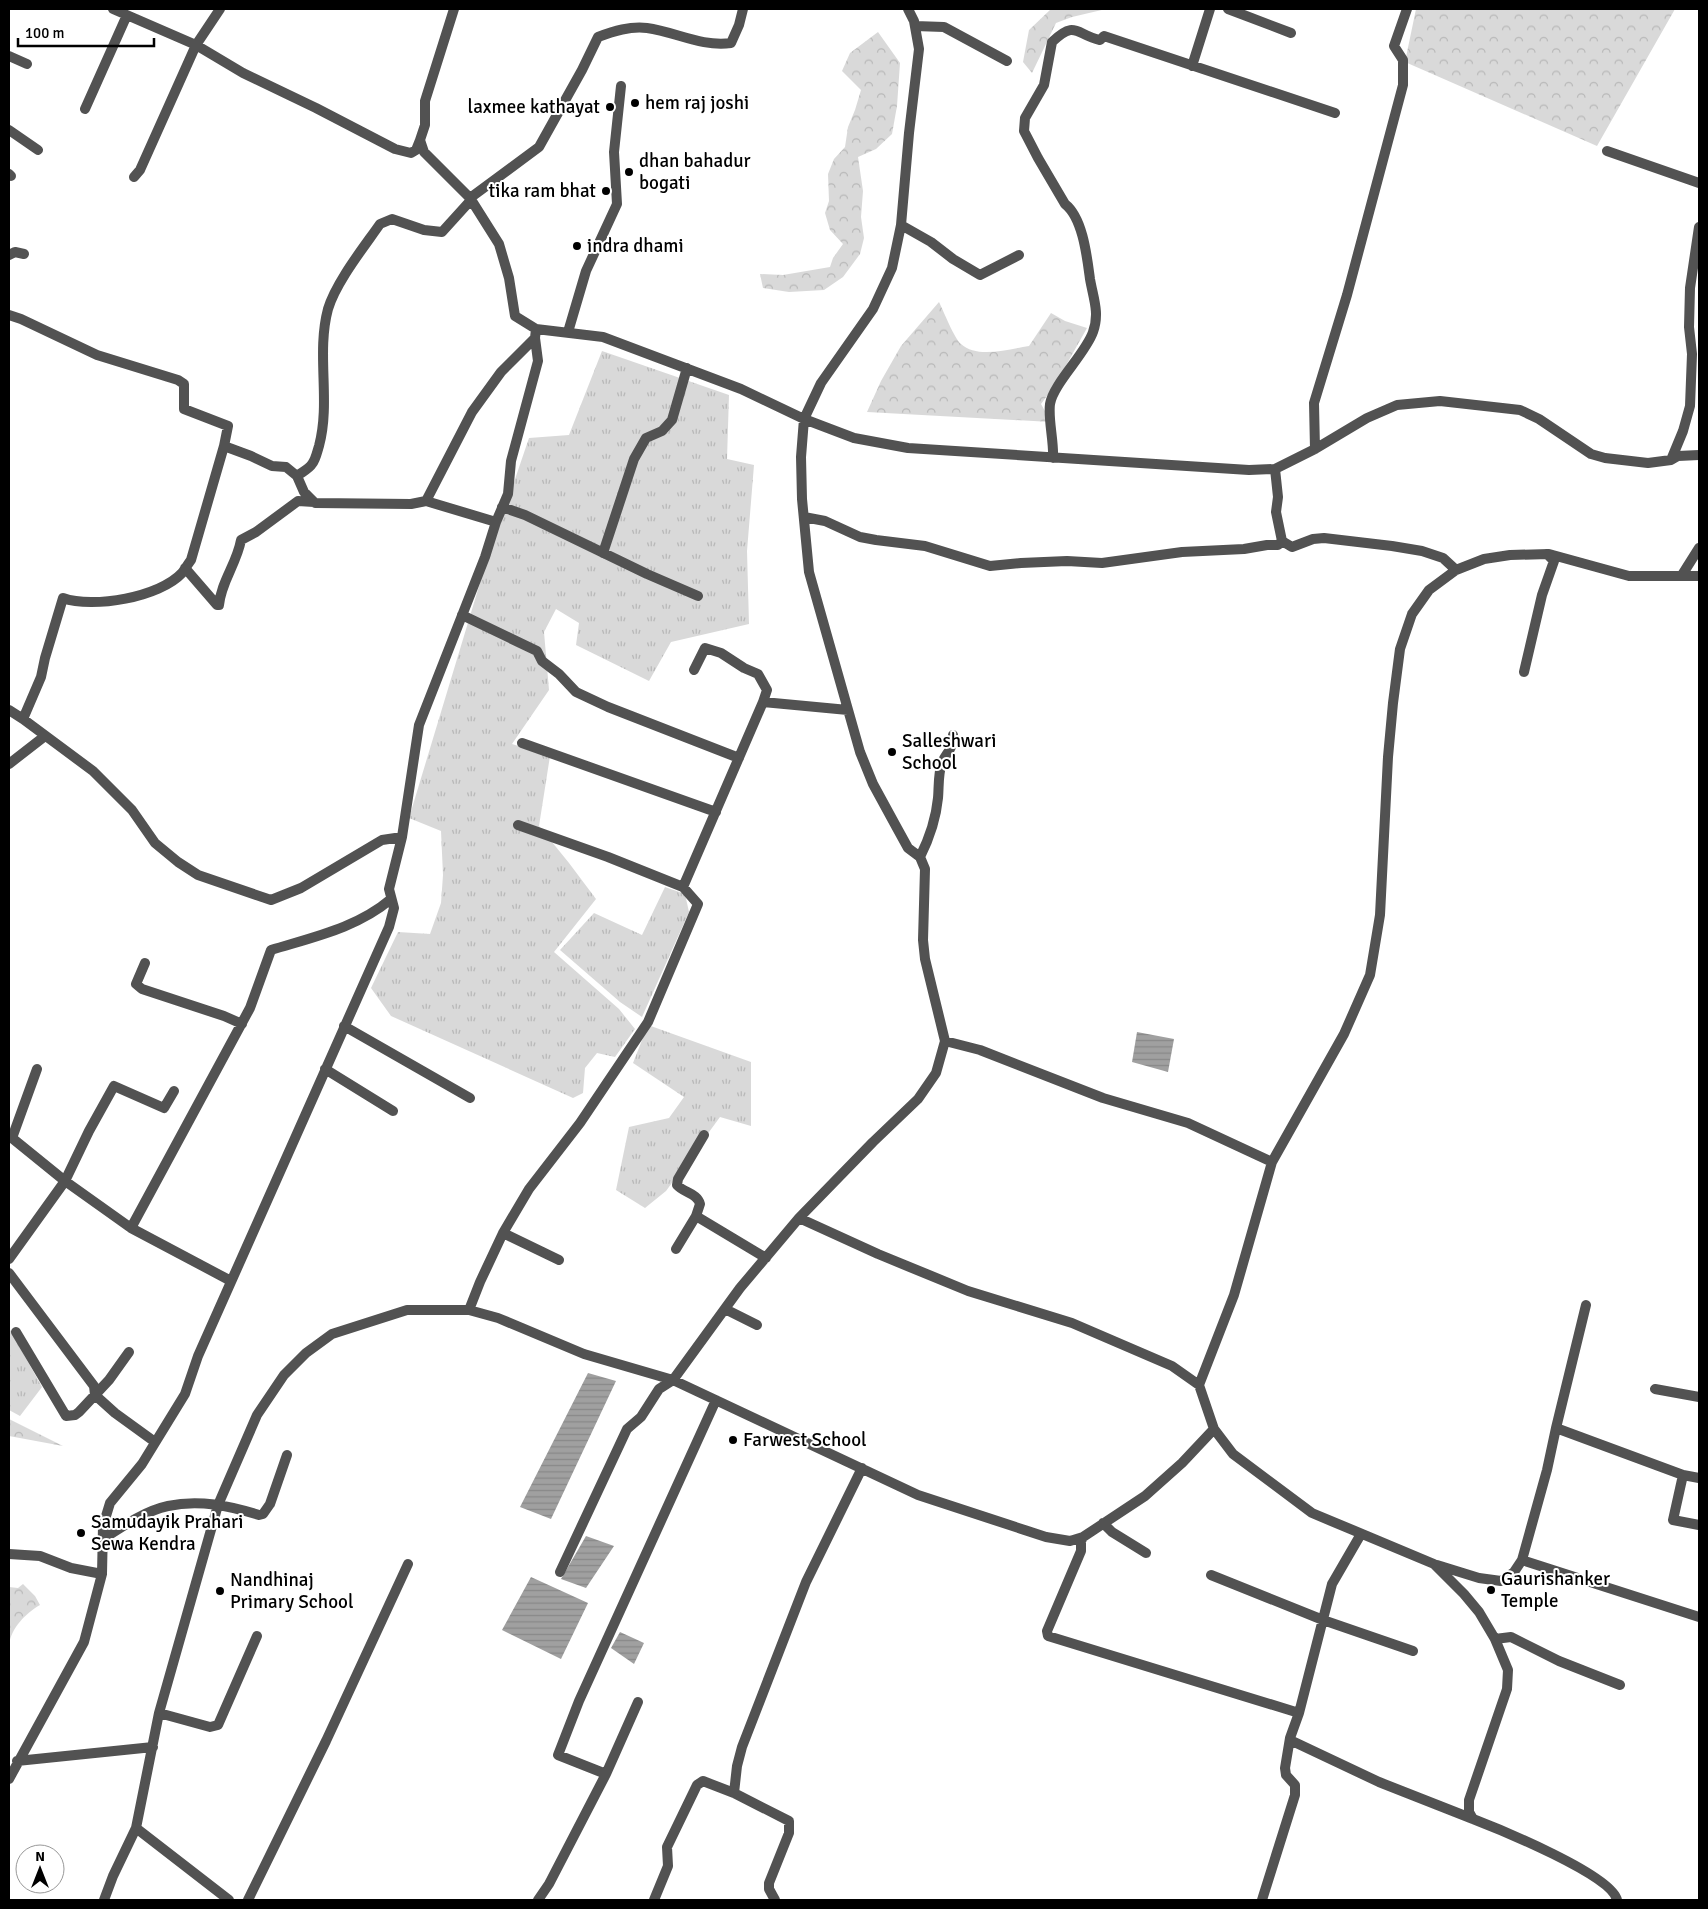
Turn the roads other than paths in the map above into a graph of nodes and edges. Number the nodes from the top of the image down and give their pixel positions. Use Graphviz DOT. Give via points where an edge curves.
graph roads {
  1 [pos="113,9"];
  2 [pos="220,9"];
  3 [pos="454,9"];
  4 [pos="743,9"];
  5 [pos="908,9"];
  6 [pos="1210,9"];
  7 [pos="1228,9"];
  8 [pos="1407,9"];
  9 [pos="127,15"];
  10 [pos="915,26"];
  11 [pos="1291,33"];
  12 [pos="196,45"];
  13 [pos="9,56"];
  14 [pos="1007,61"];
  15 [pos="27,64"];
  16 [pos="1192,66"];
  17 [pos="621,86"];
  18 [pos="85,109"];
  19 [pos="1335,113"];
  20 [pos="9,130"];
  21 [pos="420,140"];
  22 [pos="38,150"];
  23 [pos="1607,151"];
  24 [pos="134,177"];
  25 [pos="1699,182"];
  26 [pos="470,199"];
  27 [pos="901,225"];
  28 [pos="1699,226"];
  29 [pos="24,254"];
  30 [pos="9,255"];
  31 [pos="1019,255"];
  32 [pos="9,315"];
  33 [pos="568,332"];
  34 [pos="535,334"];
  35 [pos="687,368"];
  36 [pos="804,419"];
  37 [pos="224,446"];
  38 [pos="1315,449"];
  39 [pos="1699,455"];
  40 [pos="1053,458"];
  41 [pos="1671,460"];
  42 [pos="1275,469"];
  43 [pos="297,476"];
  44 [pos="426,501"];
  45 [pos="314,502"];
  46 [pos="502,507"];
  47 [pos="804,517"];
  48 [pos="496,522"];
  49 [pos="1282,542"];
  50 [pos="1699,548"];
  51 [pos="603,553"];
  52 [pos="1547,554"];
  53 [pos="185,568"];
  54 [pos="1456,570"];
  55 [pos="1682,575"];
  56 [pos="1699,576"];
  57 [pos="698,596"];
  58 [pos="462,616"];
  59 [pos="694,670"];
  60 [pos="1524,672"];
  61 [pos="763,702"];
  62 [pos="9,710"];
  63 [pos="848,710"];
  64 [pos="23,719"];
  65 [pos="953,735"];
  66 [pos="45,736"];
  67 [pos="522,743"];
  68 [pos="739,758"];
  69 [pos="9,764"];
  70 [pos="716,812"];
  71 [pos="518,825"];
  72 [pos="402,836"];
  73 [pos="920,857"];
  74 [pos="683,887"];
  75 [pos="391,898"];
  76 [pos="145,963"];
  77 [pos="242,1024"];
  78 [pos="344,1026"];
  79 [pos="945,1041"];
  80 [pos="37,1069"];
  81 [pos="325,1069"];
  82 [pos="174,1091"];
  83 [pos="470,1098"];
  84 [pos="393,1110"];
  85 [pos="704,1135"];
  86 [pos="1272,1162"];
  87 [pos="65,1181"];
  88 [pos="696,1216"];
  89 [pos="799,1218"];
  90 [pos="131,1228"];
  91 [pos="503,1233"];
  92 [pos="676,1249"];
  93 [pos="766,1258"];
  94 [pos="9,1259"];
  95 [pos="559,1260"];
  96 [pos="9,1273"];
  97 [pos="231,1281"];
  98 [pos="1586,1305"];
  99 [pos="725,1309"];
  100 [pos="469,1310"];
  101 [pos="757,1325"];
  102 [pos="16,1332"];
  103 [pos="128,1352"];
  104 [pos="673,1380"];
  105 [pos="1199,1386"];
  106 [pos="1655,1389"];
  107 [pos="95,1394"];
  108 [pos="1699,1397"];
  109 [pos="716,1400"];
  110 [pos="1556,1428"];
  111 [pos="1214,1429"];
  112 [pos="155,1442"];
  113 [pos="287,1455"];
  114 [pos="862,1468"];
  115 [pos="1683,1475"];
  116 [pos="1699,1478"];
  117 [pos="218,1504"];
  118 [pos="1103,1524"];
  119 [pos="1699,1525"];
  120 [pos="1361,1534"];
  121 [pos="1084,1537"];
  122 [pos="104,1539"];
  123 [pos="1146,1553"];
  124 [pos="9,1554"];
  125 [pos="1522,1560"];
  126 [pos="408,1564"];
  127 [pos="1434,1564"];
  128 [pos="560,1572"];
  129 [pos="102,1574"];
  130 [pos="1211,1575"];
  131 [pos="1699,1617"];
  132 [pos="1323,1620"];
  133 [pos="257,1636"];
  134 [pos="1494,1639"];
  135 [pos="1413,1651"];
  136 [pos="1620,1685"];
  137 [pos="638,1702"];
  138 [pos="159,1713"];
  139 [pos="1299,1713"];
  140 [pos="1290,1740"];
  141 [pos="154,1747"];
  142 [pos="17,1761"];
  143 [pos="606,1774"];
  144 [pos="9,1778"];
  145 [pos="734,1793"];
  146 [pos="1473,1819"];
  147 [pos="136,1828"];
  148 [pos="104,1900"];
  149 [pos="229,1900"];
  150 [pos="248,1900"];
  151 [pos="538,1900"];
  152 [pos="654,1900"];
  153 [pos="775,1900"];
  154 [pos="1262,1900"];
  155 [pos="1617,1900"];
  1 -- 9 [label="street"];
  2 -- 12 [label="street"];
  3 -- 21 [label="street" via="425,101 425,125"];
  4 -- 26 [label="street" via="731,43 709,44 647,28 619,29 598,37 539,147"];
  5 -- 10 [label="street"];
  6 -- 16 [label="street"];
  7 -- 11 [label="street"];
  8 -- 38 [label="street" via="1394,46 1403,60 1403,85 1347,296 1314,403"];
  9 -- 12 [label="street"];
  9 -- 18 [label="street"];
  10 -- 14 [label="street" via="944,27"];
  10 -- 27 [label="street" via="919,49"];
  12 -- 21 [label="street" via="243,73 396,149 411,153"];
  12 -- 24 [label="street"];
  13 -- 15 [label="street"];
  16 -- 19 [label="street"];
  16 -- 40 [label="street" via="1104,36 1100,40 1093,39 1077,30 1067,30 1052,42 1044,85 1025,118 1024,131 1079,226 1096,306 1093,333 1050,404"];
  17 -- 33 [label="street" via="614,152 617,204 586,271"];
  20 -- 22 [label="street"];
  21 -- 26 [label="street" via="424,152"];
  23 -- 25 [label="street"];
  26 -- 34 [label="street" via="499,244 510,278 515,316"];
  26 -- 43 [label="street" via="442,232 424,230 392,219 380,224 344,276 328,313 323,356 321,435 312,465"];
  27 -- 31 [label="street" via="980,275"];
  27 -- 36 [label="street" via="892,268 873,309 821,383"];
  28 -- 41 [label="street" via="1690,288 1690,406"];
  29 -- 30 [label="street" via="15,252"];
  32 -- 37 [label="street" via="97,355 178,380 184,384 184,409 228,426"];
  33 -- 34 [label="street"];
  33 -- 35 [label="street" via="603,337"];
  34 -- 44 [label="street" via="501,372 472,412"];
  34 -- 46 [label="street" via="538,361 511,461 508,494"];
  35 -- 36 [label="street"];
  35 -- 51 [label="street" via="672,420 662,430 646,438 634,459"];
  36 -- 40 [label="street" via="854,438 908,448"];
  36 -- 47 [label="street" via="801,457"];
  37 -- 43 [label="street" via="272,466 286,467"];
  37 -- 53 [label="street" via="191,560"];
  38 -- 41 [label="street" via="1367,418 1397,405 1440,401 1520,410 1591,454 1605,458 1648,463"];
  38 -- 42 [label="street"];
  39 -- 41 [label="street" via="1678,456"];
  40 -- 42 [label="street"];
  42 -- 49 [label="street" via="1276,512"];
  43 -- 45 [label="street" via="304,492"];
  44 -- 45 [label="street" via="411,504"];
  44 -- 48 [label="street"];
  45 -- 53 [label="street" via="298,501 241,540 220,593 219,605"];
  46 -- 48 [label="street"];
  46 -- 51 [label="street"];
  47 -- 49 [label="street" via="825,521 860,537 925,546 990,566 1067,561 1102,563 1182,552 1244,549"];
  47 -- 63 [label="street" via="809,572"];
  48 -- 58 [label="street"];
  49 -- 54 [label="street" via="1292,547 1324,538 1392,546 1443,558"];
  50 -- 55 [label="street"];
  51 -- 57 [label="street"];
  52 -- 54 [label="street" via="1484,559"];
  52 -- 55 [label="street" via="1629,576"];
  52 -- 60 [label="street" via="1554,560 1542,595"];
  53 -- 64 [label="street" via="172,581 153,591 110,602 75,602 63,598 41,677"];
  54 -- 86 [label="street" via="1429,590 1412,614 1400,649 1388,757 1380,915 1370,975 1344,1034"];
  55 -- 56 [label="street"];
  58 -- 68 [label="street" via="537,652 542,662 576,692"];
  58 -- 72 [label="street" via="419,725"];
  59 -- 61 [label="street" via="705,648 721,653 758,674 767,690"];
  61 -- 63 [label="street"];
  61 -- 68 [label="street"];
  62 -- 64 [label="street"];
  63 -- 73 [label="street" via="860,752 874,784 908,848"];
  64 -- 66 [label="street"];
  65 -- 73 [label="street" via="950,753 942,763 929,840"];
  66 -- 69 [label="street"];
  66 -- 72 [label="street" via="93,771 132,810 156,843 178,862 198,875 271,900 301,888 382,840"];
  67 -- 70 [label="street"];
  68 -- 70 [label="street"];
  70 -- 74 [label="street"];
  71 -- 74 [label="street"];
  72 -- 75 [label="street" via="389,889"];
  73 -- 79 [label="street" via="925,869 925,959"];
  74 -- 91 [label="street" via="698,904 648,1022 580,1123 529,1189"];
  75 -- 77 [label="street" via="377,911 350,924 271,950"];
  75 -- 78 [label="street" via="394,908 389,927"];
  76 -- 77 [label="street" via="136,984 142,989"];
  77 -- 90 [label="street"];
  78 -- 81 [label="street"];
  78 -- 83 [label="street"];
  79 -- 86 [label="street" via="980,1050 1103,1098 1188,1123"];
  79 -- 89 [label="street" via="936,1073 918,1099"];
  80 -- 87 [label="street" via="12,1138"];
  81 -- 84 [label="street"];
  81 -- 97 [label="street"];
  82 -- 87 [label="street" via="164,1108 114,1086"];
  85 -- 88 [label="street" via="677,1185 698,1198 700,1204"];
  86 -- 105 [label="street" via="1234,1295"];
  87 -- 90 [label="street"];
  87 -- 94 [label="street"];
  88 -- 92 [label="street"];
  88 -- 93 [label="street"];
  89 -- 93 [label="street"];
  89 -- 105 [label="street" via="968,1291 1072,1323 1172,1366"];
  90 -- 97 [label="street"];
  91 -- 95 [label="street"];
  91 -- 100 [label="street"];
  93 -- 99 [label="street"];
  96 -- 107 [label="street" via="94,1386"];
  97 -- 112 [label="street" via="185,1394"];
  98 -- 110 [label="street"];
  99 -- 101 [label="street"];
  99 -- 104 [label="street"];
  100 -- 104 [label="street" via="498,1318 584,1354"];
  100 -- 117 [label="street" via="407,1310 332,1334 306,1353 284,1375 257,1415"];
  102 -- 107 [label="street" via="66,1416 75,1415"];
  103 -- 107 [label="street"];
  104 -- 109 [label="street"];
  104 -- 128 [label="street" via="659,1389 641,1417 627,1429"];
  105 -- 111 [label="street"];
  106 -- 108 [label="street"];
  107 -- 112 [label="street"];
  109 -- 114 [label="street"];
  109 -- 143 [label="street" via="559,1751 558,1755 562,1757"];
  110 -- 115 [label="street"];
  110 -- 125 [label="street"];
  111 -- 118 [label="street" via="1145,1496"];
  111 -- 120 [label="street" via="1233,1454 1312,1513"];
  112 -- 122 [label="street" via="142,1464 110,1503 103,1526"];
  113 -- 117 [label="street" via="270,1504 263,1514"];
  114 -- 121 [label="street" via="918,1495 1046,1537 1070,1542"];
  114 -- 145 [label="street" via="806,1582 742,1747"];
  115 -- 116 [label="street"];
  115 -- 119 [label="street" via="1673,1520"];
  117 -- 122 [label="street" via="168,1506 137,1519"];
  117 -- 138 [label="street"];
  118 -- 121 [label="street"];
  118 -- 123 [label="street"];
  120 -- 127 [label="street"];
  120 -- 132 [label="street" via="1332,1584"];
  121 -- 139 [label="street" via="1047,1631 1048,1636"];
  122 -- 129 [label="street"];
  124 -- 129 [label="street" via="40,1556 71,1568"];
  125 -- 127 [label="street" via="1502,1581"];
  125 -- 131 [label="street"];
  126 -- 150 [label="street"];
  127 -- 134 [label="street" via="1464,1594"];
  129 -- 142 [label="street" via="84,1642"];
  130 -- 132 [label="street"];
  132 -- 135 [label="street"];
  132 -- 139 [label="street"];
  133 -- 138 [label="street" via="218,1726"];
  134 -- 136 [label="street" via="1511,1637"];
  134 -- 146 [label="street" via="1508,1670 1507,1688 1469,1800"];
  137 -- 143 [label="street"];
  138 -- 141 [label="street"];
  139 -- 140 [label="street"];
  140 -- 146 [label="street" via="1379,1782"];
  140 -- 154 [label="street" via="1285,1768 1286,1775 1295,1785 1295,1795"];
  141 -- 142 [label="street"];
  141 -- 147 [label="street"];
  142 -- 144 [label="street"];
  143 -- 151 [label="street"];
  145 -- 152 [label="street" via="703,1781 697,1785 667,1847 668,1866"];
  145 -- 153 [label="street" via="789,1821 789,1833 769,1883"];
  146 -- 155 [label="street" via="1556,1855 1610,1888"];
  147 -- 148 [label="street"];
  147 -- 149 [label="street"];
}
